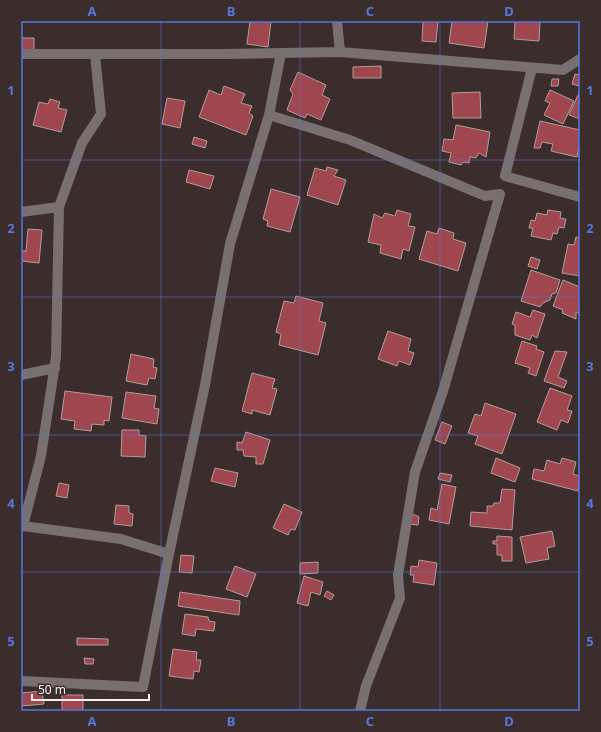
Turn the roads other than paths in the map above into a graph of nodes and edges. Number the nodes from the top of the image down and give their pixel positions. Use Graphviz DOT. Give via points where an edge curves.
graph roads {
  1 [pos="337,21"];
  2 [pos="340,52"];
  3 [pos="281,53"];
  4 [pos="21,54"];
  5 [pos="95,54"];
  6 [pos="580,59"];
  7 [pos="532,68"];
  8 [pos="269,115"];
  9 [pos="505,176"];
  10 [pos="500,194"];
  11 [pos="580,197"];
  12 [pos="59,207"];
  13 [pos="21,212"];
  14 [pos="55,368"];
  15 [pos="21,375"];
  16 [pos="22,526"];
  17 [pos="169,554"];
  18 [pos="21,681"];
  19 [pos="360,711"];
  1 -- 2 [label="street"];
  2 -- 3 [label="street"];
  2 -- 7 [label="street"];
  3 -- 5 [label="street"];
  3 -- 8 [label="street"];
  4 -- 5 [label="street"];
  5 -- 12 [label="street" via="101,114 82,143"];
  6 -- 7 [label="street" via="564,70"];
  7 -- 9 [label="street"];
  8 -- 10 [label="street" via="350,140 485,196"];
  8 -- 17 [label="street" via="230,244"];
  9 -- 10 [label="street"];
  9 -- 11 [label="street"];
  10 -- 19 [label="street" via="443,391 415,472 398,575 400,598 366,686"];
  12 -- 13 [label="street"];
  12 -- 14 [label="street"];
  14 -- 15 [label="street"];
  14 -- 16 [label="street" via="41,456"];
  16 -- 17 [label="street" via="121,539"];
  17 -- 18 [label="street" via="143,687"];
}
